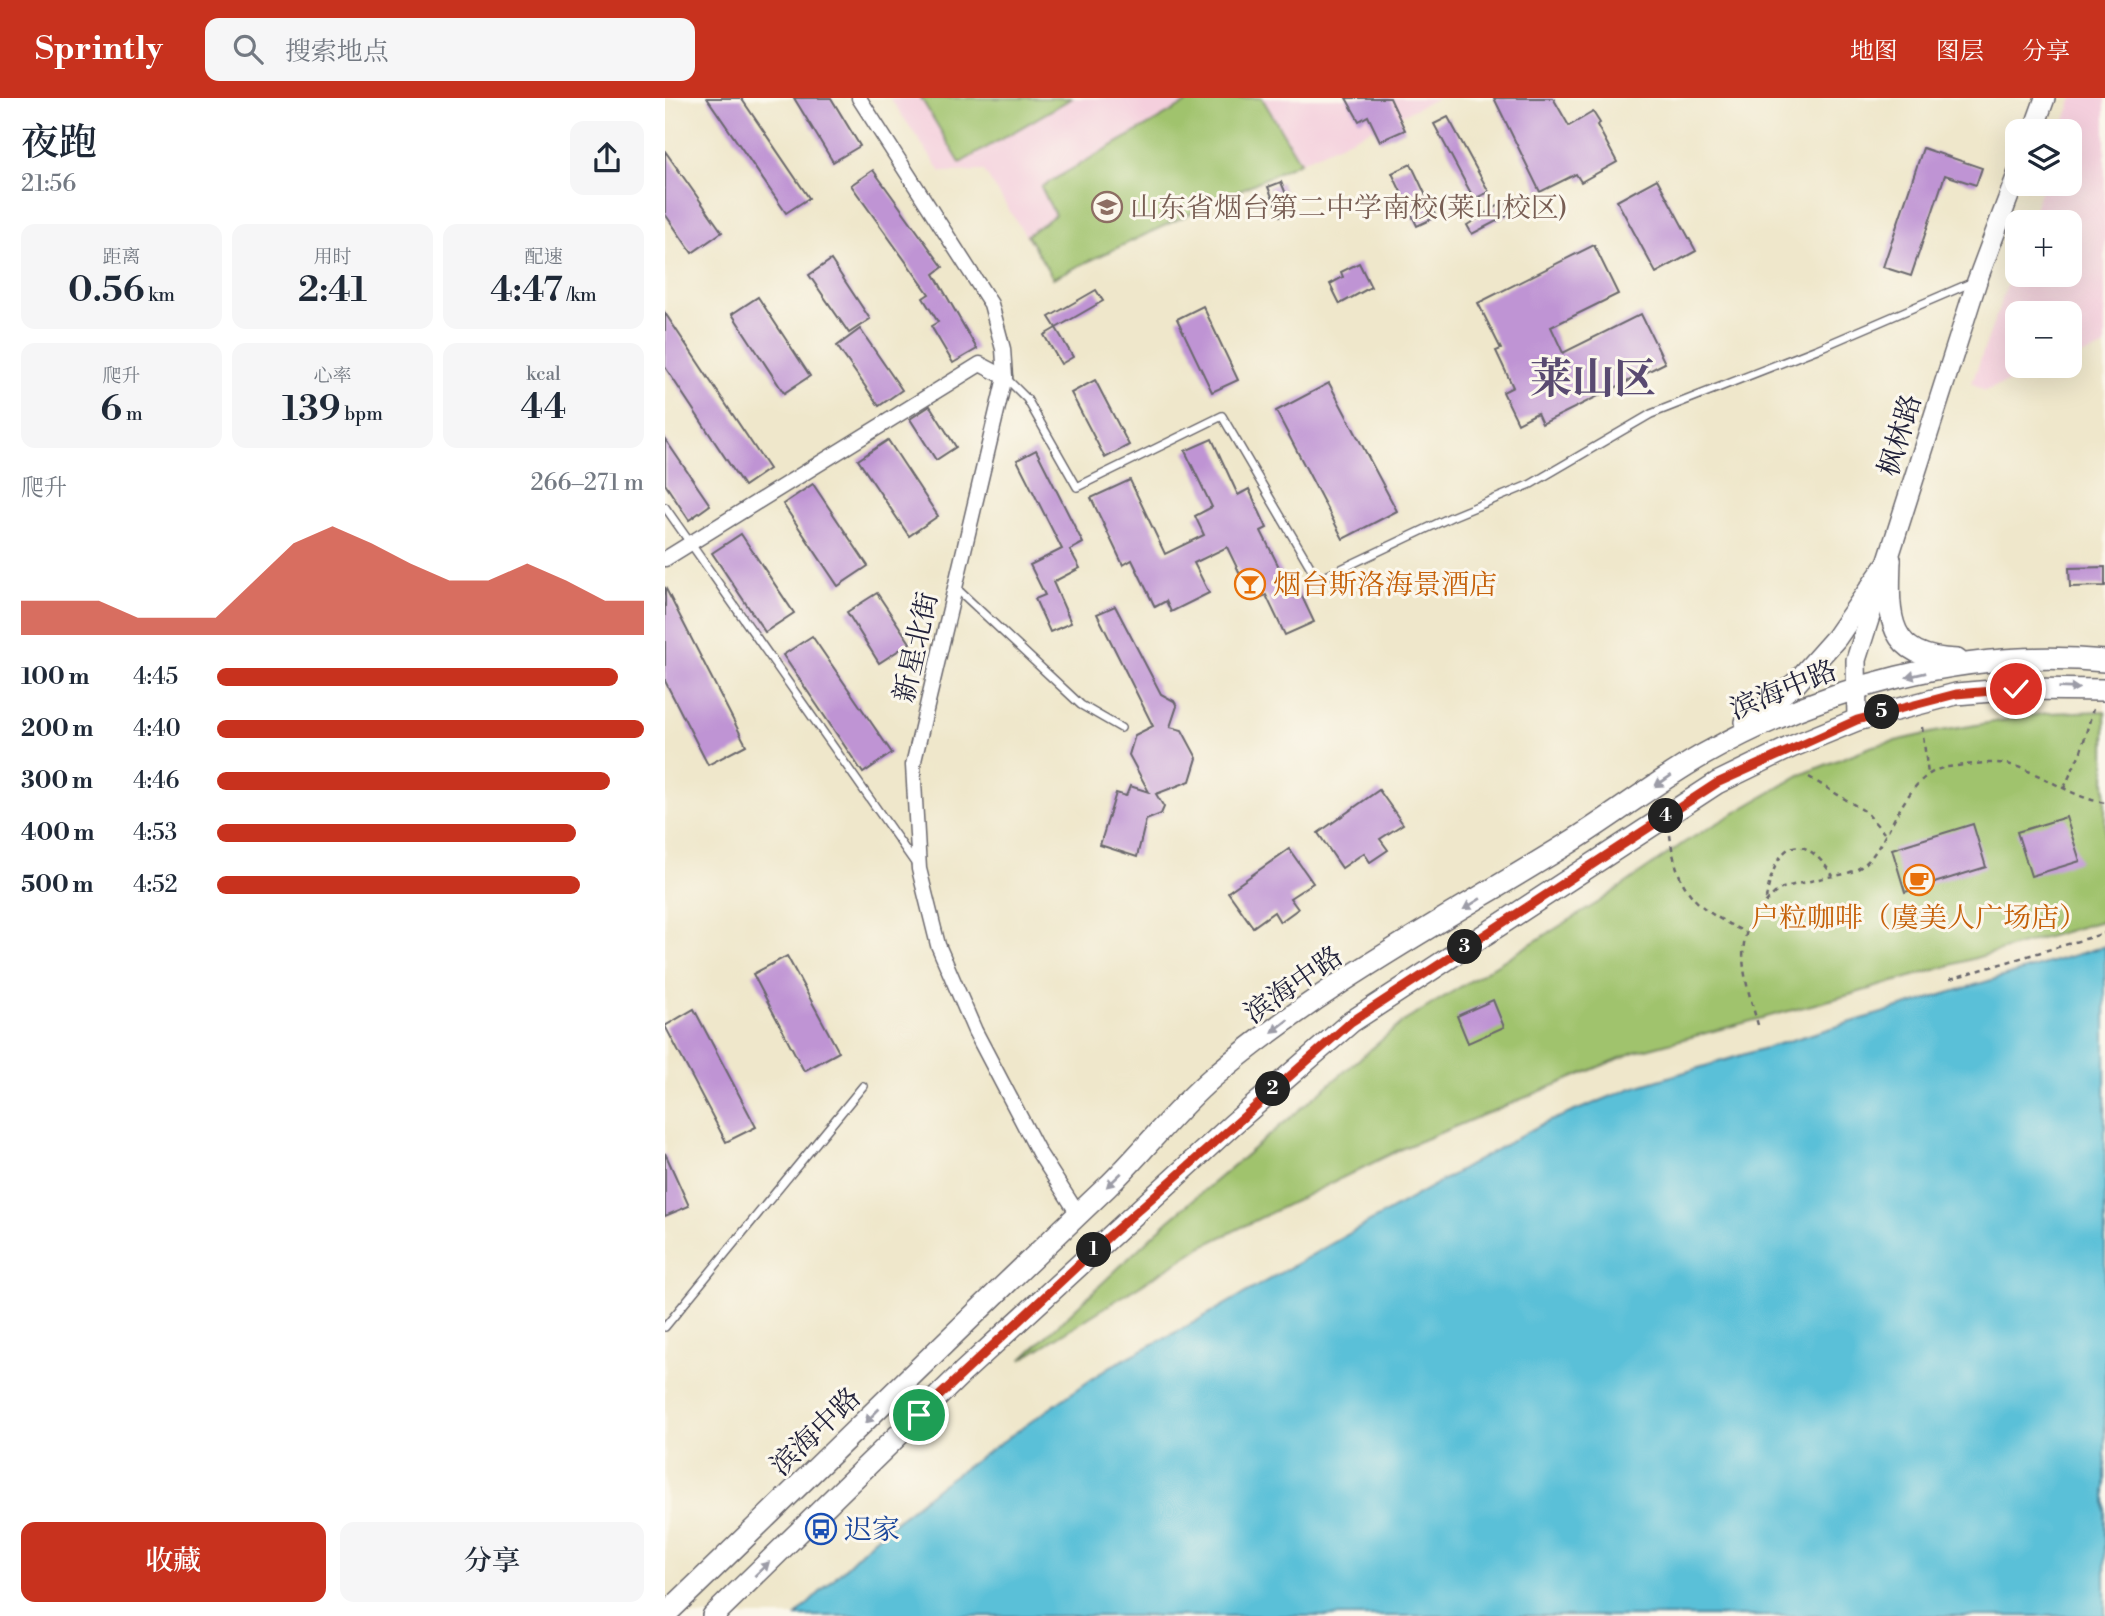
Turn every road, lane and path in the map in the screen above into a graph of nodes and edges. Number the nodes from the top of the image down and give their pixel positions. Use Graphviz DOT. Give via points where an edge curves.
graph roads {
  1 [pos="859,98"];
  2 [pos="2045,98"];
  3 [pos="2037,119"];
  4 [pos="2009,196"];
  5 [pos="1977,281"];
  6 [pos="1005,377"];
  7 [pos="665,507"];
  8 [pos="690,543"];
  9 [pos="665,559"];
  10 [pos="1890,560"];
  11 [pos="954,587"];
  12 [pos="2010,660"];
  13 [pos="2105,660"];
  14 [pos="1856,689"];
  15 [pos="2099,698"];
  16 [pos="1857,720"];
  17 [pos="1922,727"];
  18 [pos="1121,728"];
  19 [pos="1700,757"];
  20 [pos="1928,774"];
  21 [pos="1809,777"];
  22 [pos="2063,789"];
  23 [pos="2105,803"];
  24 [pos="1669,832"];
  25 [pos="1884,833"];
  26 [pos="919,869"];
  27 [pos="1833,876"];
  28 [pos="1765,902"];
  29 [pos="1745,932"];
  30 [pos="2105,933"];
  31 [pos="1950,979"];
  32 [pos="1758,1025"];
  33 [pos="863,1086"];
  34 [pos="1078,1214"];
  35 [pos="665,1327"];
  36 [pos="665,1615"];
  37 [pos="713,1616"];
  1 -- 6 [label="street, 新星北街" via="991,304"];
  2 -- 3 [label="street"];
  4 -- 5 [label="street, 枫林路"];
  5 -- 6 [label="lane" via="1651,414 1531,484 1318,580 1222,416 1077,487 1027,399"];
  5 -- 10 [label="street, 枫林路"];
  6 -- 8 [label="street" via="980,364"];
  6 -- 11 [label="street, 新星北街"];
  7 -- 8 [label="lane"];
  8 -- 9 [label="street"];
  8 -- 26 [label="lane"];
  10 -- 12 [label="main road" via="1888,607 1905,646 1952,660"];
  10 -- 14 [label="street, 枫林路" via="1856,660"];
  10 -- 19 [label="main road" via="1836,638 1796,683"];
  11 -- 18 [label="lane" via="1081,705"];
  11 -- 26 [label="street, 新星北街" via="913,765"];
  12 -- 13 [label="main road, 滨海中路"];
  12 -- 14 [label="main road, 滨海中路, one-way" via="1957,665"];
  14 -- 16 [label="street, 枫林路"];
  14 -- 19 [label="main road, 滨海中路" via="1774,718"];
  16 -- 15 [label="main road, 滨海中路, one-way" via="1956,694 2029,688"];
  15 -- 22 [label="path"];
  37 -- 16 [label="main road, 滨海中路, one-way" via="963,1371 1201,1152 1351,1022 1717,783"];
  17 -- 20 [label="path"];
  19 -- 34 [label="main road, 滨海中路, one-way" via="1583,835 1317,996 1210,1081"];
  20 -- 22 [label="path" via="1947,767 2006,764"];
  20 -- 25 [label="path"];
  21 -- 25 [label="path" via="1866,812"];
  22 -- 23 [label="path"];
  24 -- 29 [label="path" via="1683,887 1705,911"];
  25 -- 27 [label="path" via="1860,869"];
  26 -- 34 [label="street, 新星北街" via="938,945 975,1031 1039,1153"];
  27 -- 28 [label="path" via="1783,888"];
  27 -- 28 [label="path" via="1810,848 1788,850 1771,870"];
  28 -- 29 [label="path"];
  29 -- 32 [label="path" via="1742,962"];
  30 -- 31 [label="path"];
  33 -- 35 [label="lane"];
  34 -- 36 [label="main road, 滨海中路, one-way"];
}
